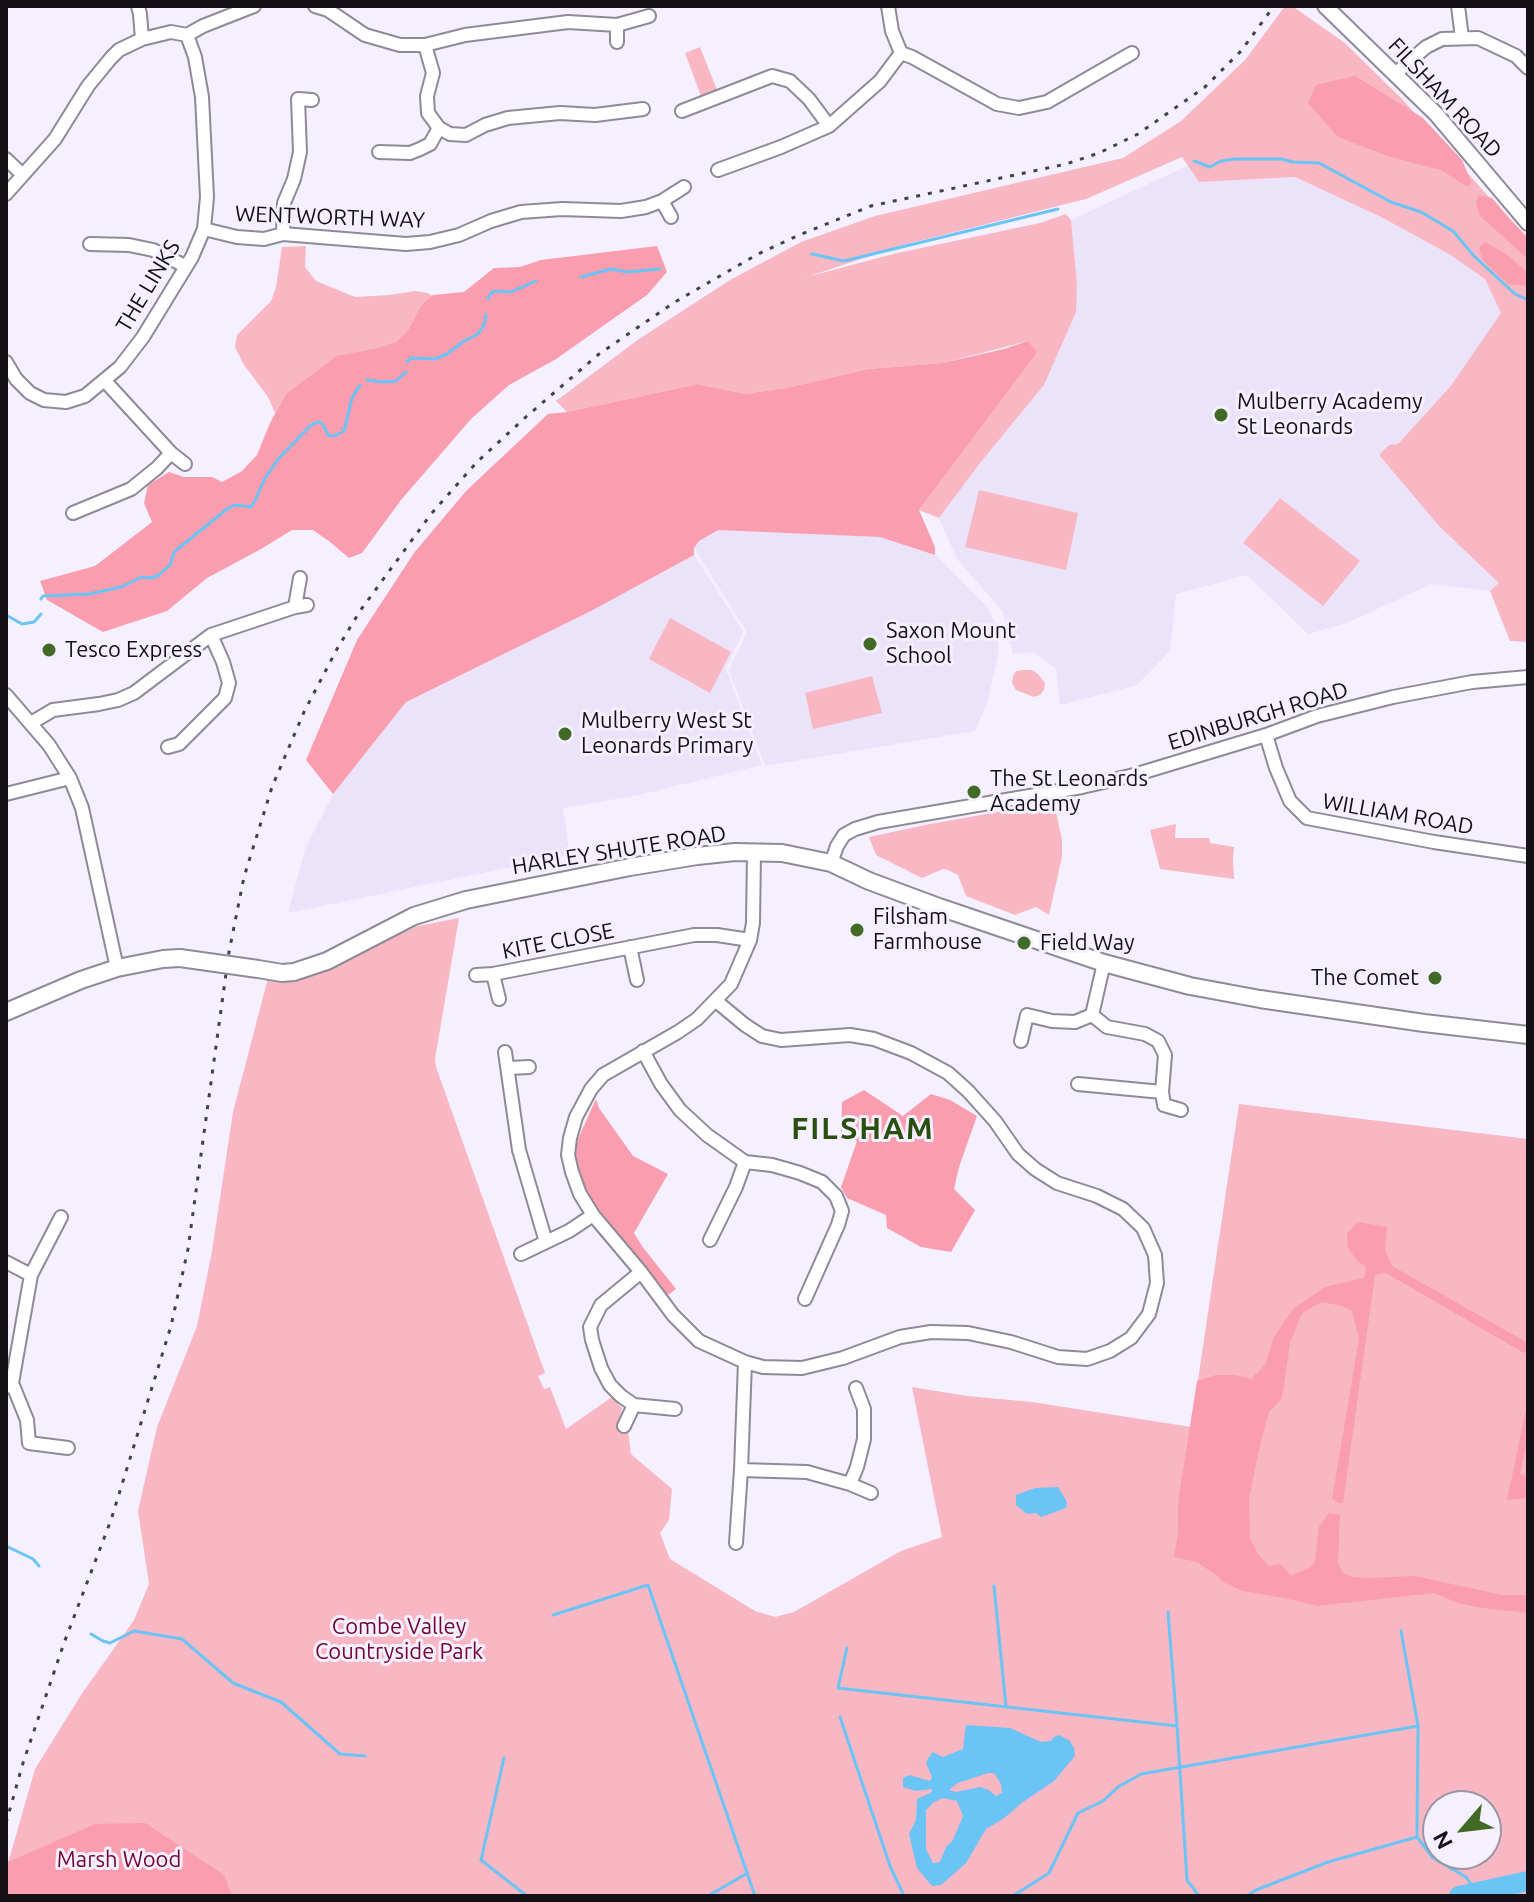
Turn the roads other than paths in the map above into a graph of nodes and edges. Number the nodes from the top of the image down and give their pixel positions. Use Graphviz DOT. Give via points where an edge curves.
graph roads {
  1 [pos="138,6"];
  2 [pos="254,6"];
  3 [pos="315,6"];
  4 [pos="888,6"];
  5 [pos="1325,6"];
  6 [pos="1458,6"];
  7 [pos="649,16"];
  8 [pos="617,25"];
  9 [pos="187,35"];
  10 [pos="1462,38"];
  11 [pos="142,39"];
  12 [pos="617,42"];
  13 [pos="425,45"];
  14 [pos="901,53"];
  15 [pos="1132,53"];
  16 [pos="1528,68"];
  17 [pos="1395,74"];
  18 [pos="312,100"];
  19 [pos="643,109"];
  20 [pos="682,111"];
  21 [pos="829,126"];
  22 [pos="439,128"];
  23 [pos="379,152"];
  24 [pos="399,153"];
  25 [pos="6,159"];
  26 [pos="399,166"];
  27 [pos="718,170"];
  28 [pos="23,175"];
  29 [pos="684,187"];
  30 [pos="6,194"];
  31 [pos="662,201"];
  32 [pos="671,217"];
  33 [pos="1528,223"];
  34 [pos="204,229"];
  35 [pos="283,234"];
  36 [pos="90,244"];
  37 [pos="185,266"];
  38 [pos="6,362"];
  39 [pos="105,381"];
  40 [pos="171,453"];
  41 [pos="185,464"];
  42 [pos="73,513"];
  43 [pos="300,578"];
  44 [pos="211,635"];
  45 [pos="1528,677"];
  46 [pos="6,695"];
  47 [pos="31,723"];
  48 [pos="1266,735"];
  49 [pos="187,756"];
  50 [pos="70,778"];
  51 [pos="6,794"];
  52 [pos="754,853"];
  53 [pos="1528,856"];
  54 [pos="831,863"];
  55 [pos="750,940"];
  56 [pos="630,947"];
  57 [pos="1104,963"];
  58 [pos="117,968"];
  59 [pos="493,974"];
  60 [pos="476,975"];
  61 [pos="637,980"];
  62 [pos="499,999"];
  63 [pos="716,1001"];
  64 [pos="6,1012"];
  65 [pos="1092,1015"];
  66 [pos="1528,1035"];
  67 [pos="1021,1041"];
  68 [pos="643,1051"];
  69 [pos="505,1052"];
  70 [pos="529,1067"];
  71 [pos="509,1068"];
  72 [pos="1078,1084"];
  73 [pos="1162,1092"];
  74 [pos="1181,1110"];
  75 [pos="745,1162"];
  76 [pos="593,1215"];
  77 [pos="61,1217"];
  78 [pos="710,1240"];
  79 [pos="546,1242"];
  80 [pos="521,1254"];
  81 [pos="6,1262"];
  82 [pos="641,1272"];
  83 [pos="31,1275"];
  84 [pos="805,1299"];
  85 [pos="745,1362"];
  86 [pos="9,1385"];
  87 [pos="856,1388"];
  88 [pos="634,1405"];
  89 [pos="675,1409"];
  90 [pos="624,1426"];
  91 [pos="14,1442"];
  92 [pos="29,1443"];
  93 [pos="68,1448"];
  94 [pos="741,1470"];
  95 [pos="850,1484"];
  96 [pos="871,1493"];
  97 [pos="737,1529"];
  98 [pos="723,1530"];
  99 [pos="736,1543"];
  1 -- 11 [label="street"];
  2 -- 9 [label="street"];
  3 -- 13 [label="street" via="365,35 400,45"];
  4 -- 14 [label="street"];
  5 -- 17 [label="street, FILSHAM ROAD"];
  6 -- 10 [label="street"];
  7 -- 8 [label="street"];
  8 -- 12 [label="street"];
  8 -- 13 [label="street" via="568,22"];
  9 -- 11 [label="street" via="171,32"];
  9 -- 34 [label="street, THE LINKS" via="202,97"];
  10 -- 16 [label="street" via="1478,38 1516,56"];
  10 -- 17 [label="street" via="1426,47"];
  11 -- 28 [label="street" via="111,58"];
  13 -- 22 [label="street" via="433,73 428,113"];
  14 -- 15 [label="street" via="997,104 1019,108 1047,102"];
  14 -- 21 [label="street" via="880,81"];
  17 -- 33 [label="street, FILSHAM ROAD"];
  18 -- 35 [label="street" via="298,99 300,152 284,203"];
  19 -- 22 [label="street" via="508,118 466,135"];
  20 -- 21 [label="street" via="772,76 790,81"];
  21 -- 27 [label="street"];
  22 -- 24 [label="street" via="430,144"];
  23 -- 24 [label="street"];
  24 -- 26 [label="street"];
  25 -- 28 [label="street"];
  28 -- 30 [label="street"];
  29 -- 31 [label="street, WENTWORTH WAY"];
  31 -- 32 [label="street"];
  31 -- 35 [label="street, WENTWORTH WAY" via="621,211 521,212 430,242"];
  34 -- 35 [label="street, WENTWORTH WAY" via="264,239"];
  34 -- 37 [label="street, THE LINKS"];
  36 -- 37 [label="street" via="153,250"];
  37 -- 39 [label="street, THE LINKS" via="143,337"];
  38 -- 39 [label="street, THE LINKS" via="16,379 44,400 66,402"];
  39 -- 40 [label="street"];
  40 -- 41 [label="street"];
  40 -- 42 [label="street" via="131,489"];
  43 -- 44 [label="street" via="301,606"];
  44 -- 47 [label="street" via="134,693 53,710"];
  44 -- 49 [label="street" via="229,683 225,698 174,745"];
  45 -- 48 [label="street, EDINBURGH ROAD" via="1393,697"];
  46 -- 47 [label="street"];
  47 -- 50 [label="street"];
  48 -- 53 [label="street, WILLIAM ROAD" via="1290,801 1307,818"];
  48 -- 54 [label="street, EDINBURGH ROAD" via="1121,778 878,822 844,835"];
  50 -- 51 [label="street"];
  50 -- 58 [label="street" via="82,808"];
  52 -- 54 [label="main road, HARLEY SHUTE ROAD"];
  52 -- 55 [label="street"];
  52 -- 58 [label="main road, HARLEY SHUTE ROAD, bridge" via="697,856 466,900 414,916 294,972 180,958"];
  54 -- 57 [label="main road, HARLEY SHUTE ROAD" via="939,907"];
  55 -- 56 [label="street, KITE CLOSE" via="694,935"];
  55 -- 63 [label="street" via="731,984"];
  56 -- 59 [label="street, KITE CLOSE"];
  56 -- 61 [label="street, KITE CLOSE"];
  57 -- 65 [label="street"];
  57 -- 66 [label="main road, HARLEY SHUTE ROAD" via="1260,999"];
  58 -- 64 [label="main road, HARLEY SHUTE ROAD"];
  59 -- 60 [label="street, KITE CLOSE"];
  59 -- 62 [label="street, KITE CLOSE"];
  63 -- 68 [label="street" via="697,1019"];
  63 -- 85 [label="street" via="762,1036 874,1039 948,1073 1035,1169 1123,1209 1143,1228 1155,1255 1157,1283 1149,1314 1131,1338 1087,1359 1058,1357 968,1333 931,1332 802,1368"];
  65 -- 67 [label="street" via="1075,1022 1027,1015"];
  65 -- 73 [label="street" via="1107,1027 1158,1041 1165,1055"];
  68 -- 75 [label="street" via="680,1110"];
  68 -- 76 [label="street" via="603,1075 573,1127 568,1155"];
  69 -- 71 [label="street"];
  70 -- 71 [label="street"];
  71 -- 79 [label="street" via="519,1150"];
  72 -- 73 [label="street"];
  73 -- 74 [label="street" via="1164,1105"];
  75 -- 78 [label="street"];
  75 -- 84 [label="street" via="800,1173 822,1182 836,1196 842,1211 838,1225"];
  76 -- 79 [label="street"];
  76 -- 82 [label="street"];
  77 -- 83 [label="street"];
  79 -- 80 [label="street"];
  81 -- 83 [label="street"];
  82 -- 85 [label="street" via="699,1341"];
  82 -- 88 [label="street" via="601,1305 590,1327 610,1385"];
  83 -- 86 [label="street"];
  85 -- 94 [label="street"];
  86 -- 92 [label="street" via="27,1420"];
  87 -- 95 [label="street" via="868,1407"];
  88 -- 89 [label="street"];
  88 -- 90 [label="street"];
  91 -- 92 [label="street"];
  92 -- 93 [label="street"];
  94 -- 95 [label="street" via="807,1472"];
  94 -- 97 [label="street"];
  95 -- 96 [label="street"];
  97 -- 98 [label="street"];
  97 -- 99 [label="street"];
}
